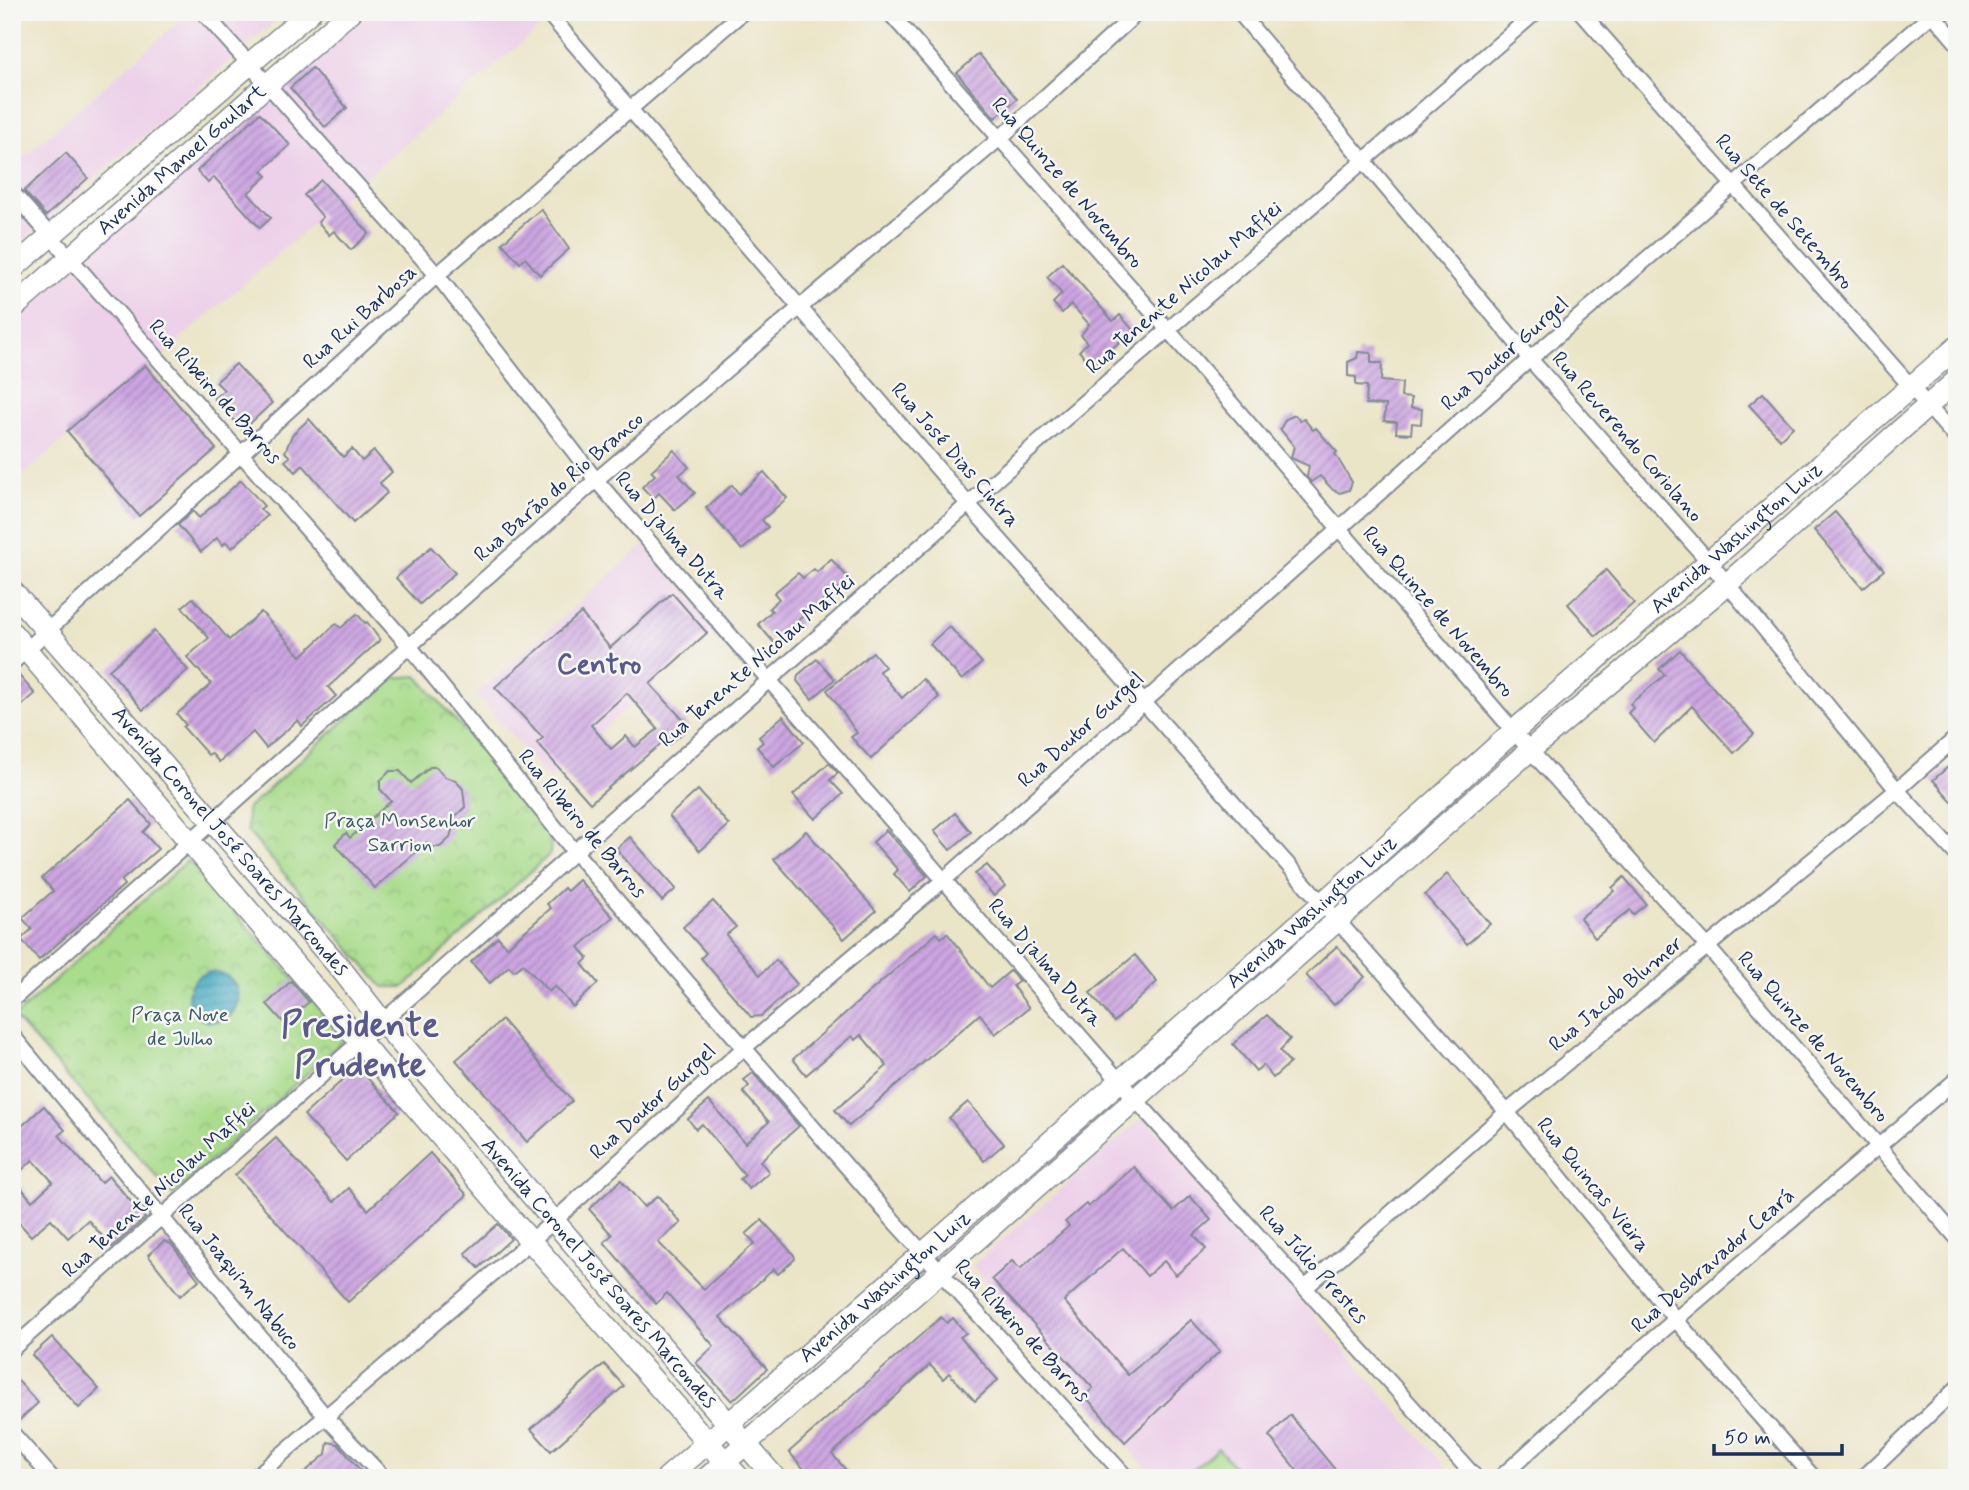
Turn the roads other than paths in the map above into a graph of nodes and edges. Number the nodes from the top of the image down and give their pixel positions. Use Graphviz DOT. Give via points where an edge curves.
graph roads {
  1 [pos="202,12"];
  2 [pos="310,12"];
  3 [pos="350,12"];
  4 [pos="547,12"];
  5 [pos="743,12"];
  6 [pos="889,12"];
  7 [pos="1138,12"];
  8 [pos="1239,12"];
  9 [pos="1536,12"];
  10 [pos="1581,12"];
  11 [pos="1933,13"];
  12 [pos="1957,43"];
  13 [pos="248,66"];
  14 [pos="265,85"];
  15 [pos="631,109"];
  16 [pos="999,139"];
  17 [pos="1364,159"];
  18 [pos="1733,186"];
  19 [pos="12,192"];
  20 [pos="50,236"];
  21 [pos="69,259"];
  22 [pos="12,268"];
  23 [pos="437,275"];
  24 [pos="799,307"];
  25 [pos="12,309"];
  26 [pos="1168,330"];
  27 [pos="1957,346"];
  28 [pos="1530,359"];
  29 [pos="1957,380"];
  30 [pos="1911,387"];
  31 [pos="1928,405"];
  32 [pos="1957,439"];
  33 [pos="242,453"];
  34 [pos="596,480"];
  35 [pos="968,504"];
  36 [pos="1337,529"];
  37 [pos="1710,563"];
  38 [pos="1727,584"];
  39 [pos="12,591"];
  40 [pos="47,632"];
  41 [pos="12,633"];
  42 [pos="410,647"];
  43 [pos="20,656"];
  44 [pos="768,679"];
  45 [pos="1144,701"];
  46 [pos="1515,730"];
  47 [pos="1957,737"];
  48 [pos="1530,750"];
  49 [pos="1897,790"];
  50 [pos="211,820"];
  51 [pos="190,839"];
  52 [pos="574,851"];
  53 [pos="1957,855"];
  54 [pos="945,879"];
  55 [pos="1323,903"];
  56 [pos="1338,920"];
  57 [pos="1707,946"];
  58 [pos="12,999"];
  59 [pos="381,1020"];
  60 [pos="12,1035"];
  61 [pos="359,1039"];
  62 [pos="745,1047"];
  63 [pos="1957,1079"];
  64 [pos="1119,1081"];
  65 [pos="1136,1100"];
  66 [pos="1507,1112"];
  67 [pos="1880,1147"];
  68 [pos="163,1217"];
  69 [pos="554,1221"];
  70 [pos="1957,1238"];
  71 [pos="531,1239"];
  72 [pos="922,1254"];
  73 [pos="940,1273"];
  74 [pos="1305,1288"];
  75 [pos="1676,1320"];
  76 [pos="12,1349"];
  77 [pos="1957,1388"];
  78 [pos="325,1416"];
  79 [pos="729,1424"];
  80 [pos="12,1433"];
  81 [pos="708,1442"];
  82 [pos="745,1444"];
  83 [pos="732,1470"];
  84 [pos="52,1478"];
  85 [pos="254,1478"];
  86 [pos="384,1478"];
  87 [pos="667,1478"];
  88 [pos="707,1478"];
  89 [pos="775,1478"];
  90 [pos="1127,1478"];
  91 [pos="1476,1478"];
  92 [pos="1500,1478"];
  93 [pos="1814,1478"];
  94 [pos="1863,1478"];
  1 -- 13 [label="street, Rua Djalma Dutra"];
  2 -- 13 [label="main road, Avenida Manoel Goulart"];
  3 -- 14 [label="main road, Avenida Manoel Goulart"];
  4 -- 15 [label="street, Rua José Dias Cintra"];
  5 -- 15 [label="street, Rua Rui Barbosa"];
  6 -- 16 [label="street, Rua Quinze de Novembro"];
  7 -- 16 [label="street, Rua Barão do Rio Branco"];
  8 -- 17 [label="street, Rua Reverendo Coriolano"];
  9 -- 17 [label="street, Rua Tenente Nicolau Maffei"];
  10 -- 18 [label="street, Rua Sete de Setembro"];
  11 -- 12 [label="street"];
  11 -- 18 [label="street, Rua Doutor Gurgel"];
  13 -- 14 [label="street, Rua Djalma Dutra"];
  13 -- 20 [label="main road, Avenida Manoel Goulart"];
  14 -- 21 [label="main road, Avenida Manoel Goulart"];
  14 -- 23 [label="street, Rua Djalma Dutra"];
  15 -- 23 [label="street, Rua Rui Barbosa"];
  15 -- 24 [label="street, Rua José Dias Cintra"];
  16 -- 24 [label="street, Rua Barão do Rio Branco"];
  16 -- 26 [label="street, Rua Quinze de Novembro"];
  17 -- 26 [label="street, Rua Tenente Nicolau Maffei"];
  17 -- 28 [label="street, Rua Reverendo Coriolano"];
  18 -- 28 [label="street, Rua Doutor Gurgel"];
  18 -- 30 [label="street, Rua Sete de Setembro"];
  19 -- 20 [label="street, Rua Ribeiro de Barros"];
  20 -- 21 [label="street, Rua Ribeiro de Barros"];
  20 -- 22 [label="main road, Avenida Manoel Goulart"];
  21 -- 25 [label="main road, Avenida Manoel Goulart"];
  21 -- 33 [label="street, Rua Ribeiro de Barros"];
  23 -- 33 [label="street, Rua Rui Barbosa"];
  23 -- 34 [label="street, Rua Djalma Dutra"];
  24 -- 34 [label="street, Rua Barão do Rio Branco"];
  24 -- 35 [label="street, Rua José Dias Cintra"];
  26 -- 35 [label="street, Rua Tenente Nicolau Maffei"];
  26 -- 36 [label="street, Rua Quinze de Novembro"];
  27 -- 30 [label="main road, Avenida Washington Luiz"];
  28 -- 36 [label="street, Rua Doutor Gurgel"];
  28 -- 37 [label="street, Rua Reverendo Coriolano"];
  29 -- 31 [label="main road, Avenida Washington Luiz"];
  30 -- 31 [label="street, Rua Sete de Setembro"];
  30 -- 37 [label="main road, Avenida Washington Luiz"];
  31 -- 32 [label="street, Rua Sete de Setembro"];
  31 -- 38 [label="main road, Avenida Washington Luiz"];
  33 -- 40 [label="street, Rua Rui Barbosa"];
  33 -- 42 [label="street, Rua Ribeiro de Barros"];
  34 -- 42 [label="street, Rua Barão do Rio Branco"];
  34 -- 44 [label="street, Rua Djalma Dutra"];
  35 -- 44 [label="street, Rua Tenente Nicolau Maffei"];
  35 -- 45 [label="street, Rua José Dias Cintra"];
  36 -- 45 [label="street, Rua Doutor Gurgel"];
  36 -- 46 [label="street, Rua Quinze de Novembro"];
  37 -- 38 [label="street, Rua Reverendo Coriolano"];
  37 -- 46 [label="main road, Avenida Washington Luiz"];
  38 -- 48 [label="main road, Avenida Washington Luiz"];
  38 -- 49 [label="street, Rua Reverendo Coriolano"];
  39 -- 40 [label="main road, Avenida Coronel José Soares Marcondes"];
  40 -- 43 [label="street, Rua Rui Barbosa"];
  40 -- 50 [label="main road, Avenida Coronel José Soares Marcondes"];
  41 -- 43 [label="main road, Avenida Coronel José Soares Marcondes"];
  42 -- 50 [label="street, Rua Barão do Rio Branco"];
  42 -- 52 [label="street, Rua Ribeiro de Barros"];
  43 -- 51 [label="main road, Avenida Coronel José Soares Marcondes"];
  44 -- 52 [label="street, Rua Tenente Nicolau Maffei"];
  44 -- 54 [label="street, Rua Djalma Dutra"];
  45 -- 54 [label="street, Rua Doutor Gurgel"];
  45 -- 55 [label="street, Rua José Dias Cintra"];
  46 -- 48 [label="street, Rua Quinze de Novembro"];
  46 -- 55 [label="main road, Avenida Washington Luiz"];
  47 -- 49 [label="street, Rua Jacob Blumer"];
  48 -- 56 [label="main road, Avenida Washington Luiz"];
  48 -- 57 [label="street, Rua Quinze de Novembro"];
  49 -- 53 [label="street, Rua Reverendo Coriolano"];
  49 -- 57 [label="street, Rua Jacob Blumer"];
  50 -- 51 [label="street, Rua Barão do Rio Branco"];
  50 -- 59 [label="main road, Avenida Coronel José Soares Marcondes"];
  51 -- 58 [label="street, Rua Barão do Rio Branco"];
  51 -- 61 [label="main road, Avenida Coronel José Soares Marcondes"];
  52 -- 59 [label="street, Rua Tenente Nicolau Maffei"];
  52 -- 62 [label="street, Rua Ribeiro de Barros"];
  54 -- 62 [label="street, Rua Doutor Gurgel"];
  54 -- 64 [label="street, Rua Djalma Dutra"];
  55 -- 56 [label="street, Rua José Dias Cintra"];
  55 -- 64 [label="main road, Avenida Washington Luiz"];
  56 -- 65 [label="main road, Avenida Washington Luiz"];
  56 -- 66 [label="street, Rua Quincas Vieira"];
  57 -- 66 [label="street, Rua Jacob Blumer"];
  57 -- 67 [label="street, Rua Quinze de Novembro"];
  59 -- 61 [label="street, Rua Tenente Nicolau Maffei"];
  59 -- 69 [label="main road, Avenida Coronel José Soares Marcondes"];
  60 -- 68 [label="street, Rua Joaquim Nabuco"];
  61 -- 68 [label="street, Rua Tenente Nicolau Maffei"];
  61 -- 71 [label="main road, Avenida Coronel José Soares Marcondes"];
  62 -- 69 [label="street, Rua Doutor Gurgel"];
  62 -- 72 [label="street, Rua Ribeiro de Barros"];
  63 -- 67 [label="street, Rua Desbravador Ceará"];
  64 -- 65 [label="street, Rua Júlio Prestes"];
  64 -- 72 [label="main road, Avenida Washington Luiz"];
  65 -- 73 [label="main road, Avenida Washington Luiz"];
  65 -- 74 [label="street, Rua Júlio Prestes"];
  66 -- 74 [label="street, Rua Jacob Blumer"];
  66 -- 75 [label="street, Rua Quincas Vieira"];
  67 -- 70 [label="street, Rua Quinze de Novembro"];
  67 -- 75 [label="street, Rua Desbravador Ceará"];
  68 -- 76 [label="street, Rua Tenente Nicolau Maffei"];
  68 -- 78 [label="street, Rua Joaquim Nabuco"];
  69 -- 71 [label="street, Rua Doutor Gurgel"];
  69 -- 79 [label="main road, Avenida Coronel José Soares Marcondes"];
  71 -- 78 [label="street, Rua Doutor Gurgel"];
  71 -- 81 [label="main road, Avenida Coronel José Soares Marcondes"];
  72 -- 73 [label="street, Rua Ribeiro de Barros"];
  72 -- 79 [label="main road, Avenida Washington Luiz"];
  73 -- 82 [label="main road, Avenida Washington Luiz"];
  73 -- 90 [label="street, Rua Ribeiro de Barros"];
  74 -- 91 [label="street, Rua Júlio Prestes"];
  75 -- 92 [label="street, Rua Desbravador Ceará"];
  75 -- 93 [label="street, Rua Quincas Vieira"];
  77 -- 94 [label="street"];
  78 -- 85 [label="street, Rua Doutor Gurgel"];
  78 -- 86 [label="street, Rua Joaquim Nabuco"];
  79 -- 81 [label="main road, Avenida Washington Luiz"];
  79 -- 82 [label="main road, Avenida Coronel José Soares Marcondes"];
  80 -- 84 [label="street"];
  81 -- 83 [label="main road, Avenida Coronel José Soares Marcondes"];
  81 -- 87 [label="main road, Avenida Washington Luiz"];
  82 -- 83 [label="main road, Avenida Washington Luiz"];
  82 -- 89 [label="main road, Avenida Coronel José Soares Marcondes"];
  83 -- 88 [label="main road, Avenida Washington Luiz"];
}
